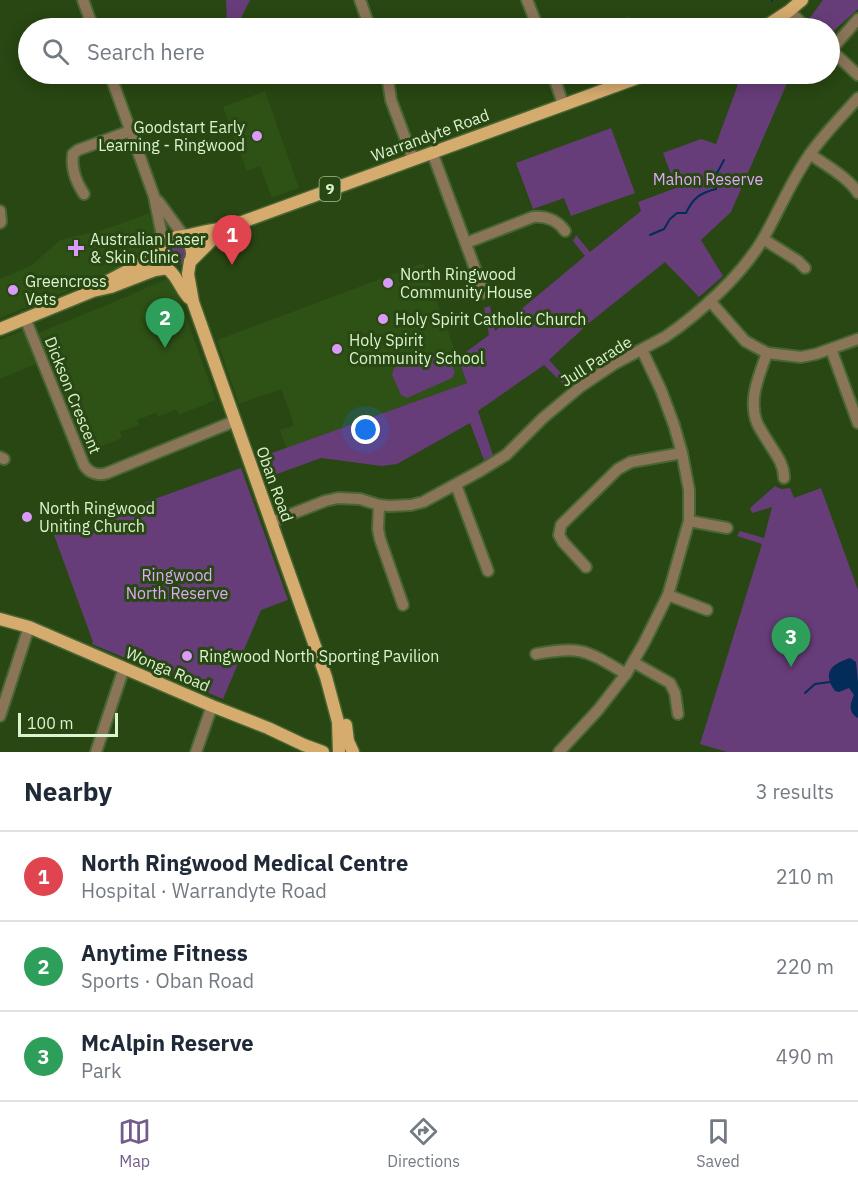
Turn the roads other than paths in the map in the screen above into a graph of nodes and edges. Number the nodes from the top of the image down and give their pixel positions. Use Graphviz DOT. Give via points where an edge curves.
graph roads {
  1 [pos="83,0"];
  2 [pos="360,0"];
  3 [pos="527,0"];
  4 [pos="802,0"];
  5 [pos="789,11"];
  6 [pos="89,18"];
  7 [pos="366,18"];
  8 [pos="534,18"];
  9 [pos="778,18"];
  10 [pos="796,18"];
  11 [pos="858,19"];
  12 [pos="840,39"];
  13 [pos="840,59"];
  14 [pos="858,75"];
  15 [pos="114,84"];
  16 [pos="389,84"];
  17 [pos="556,84"];
  18 [pos="620,84"];
  19 [pos="858,98"];
  20 [pos="563,104"];
  21 [pos="130,131"];
  22 [pos="432,153"];
  23 [pos="810,154"];
  24 [pos="413,159"];
  25 [pos="858,193"];
  26 [pos="84,194"];
  27 [pos="154,196"];
  28 [pos="0,211"];
  29 [pos="0,223"];
  30 [pos="223,229"];
  31 [pos="565,231"];
  32 [pos="183,236"];
  33 [pos="763,239"];
  34 [pos="465,243"];
  35 [pos="161,245"];
  36 [pos="191,260"];
  37 [pos="168,268"];
  38 [pos="805,268"];
  39 [pos="93,291"];
  40 [pos="484,293"];
  41 [pos="710,301"];
  42 [pos="193,302"];
  43 [pos="25,318"];
  44 [pos="0,328"];
  45 [pos="858,339"];
  46 [pos="831,349"];
  47 [pos="642,350"];
  48 [pos="767,353"];
  49 [pos="235,421"];
  50 [pos="858,423"];
  51 [pos="682,453"];
  52 [pos="784,478"];
  53 [pos="456,485"];
  54 [pos="379,505"];
  55 [pos="688,521"];
  56 [pos="271,522"];
  57 [pos="727,528"];
  58 [pos="586,567"];
  59 [pos="488,571"];
  60 [pos="668,596"];
  61 [pos="403,605"];
  62 [pos="707,610"];
  63 [pos="0,619"];
  64 [pos="29,627"];
  65 [pos="536,654"];
  66 [pos="633,662"];
  67 [pos="124,668"];
  68 [pos="626,674"];
  69 [pos="326,677"];
  70 [pos="212,706"];
  71 [pos="678,714"];
  72 [pos="0,716"];
  73 [pos="340,746"];
  74 [pos="308,748"];
  75 [pos="96,752"];
  76 [pos="196,752"];
  77 [pos="323,752"];
  78 [pos="353,752"];
  79 [pos="559,752"];
  1 -- 6 [label="street"];
  2 -- 7 [label="street"];
  3 -- 8 [label="street"];
  4 -- 5 [label="main road"];
  5 -- 9 [label="main road"];
  5 -- 10 [label="street"];
  11 -- 12 [label="street"];
  13 -- 14 [label="street"];
  15 -- 21 [label="street"];
  16 -- 24 [label="street"];
  17 -- 20 [label="street"];
  18 -- 20 [label="main road, Warrandyte Road / 9"];
  19 -- 23 [label="street, Jull Parade"];
  20 -- 22 [label="main road, Warrandyte Road / 9"];
  21 -- 26 [label="street" via="73,154 77,183"];
  21 -- 27 [label="street"];
  22 -- 24 [label="main road, Warrandyte Road / 9"];
  22 -- 34 [label="street"];
  23 -- 25 [label="street"];
  23 -- 33 [label="street, Jull Parade"];
  24 -- 30 [label="main road, Warrandyte Road / 9"];
  27 -- 32 [label="street"];
  27 -- 35 [label="street"];
  28 -- 29 [label="street"];
  30 -- 32 [label="main road, Warrandyte Road / 9"];
  30 -- 36 [label="main road, Warrandyte Road / 9"];
  31 -- 34 [label="street" via="543,216 533,217"];
  32 -- 35 [label="main road, 9"];
  32 -- 36 [label="main road" via="191,247"];
  33 -- 38 [label="street"];
  33 -- 41 [label="street, Jull Parade" via="744,266"];
  34 -- 40 [label="street"];
  35 -- 37 [label="main road" via="159,255"];
  35 -- 39 [label="main road, 9" via="144,262"];
  36 -- 37 [label="main road, 9" via="181,269"];
  36 -- 42 [label="main road, Oban Road" via="188,274"];
  37 -- 39 [label="main road, 9"];
  37 -- 42 [label="main road, Oban Road"];
  39 -- 43 [label="main road, 9"];
  41 -- 47 [label="street, Jull Parade" via="673,332"];
  41 -- 48 [label="street" via="745,341"];
  42 -- 49 [label="main road, Oban Road"];
  43 -- 44 [label="main road, 9"];
  43 -- 49 [label="street, Dickson Crescent" via="84,465 92,472 107,473"];
  45 -- 46 [label="street"];
  46 -- 48 [label="street" via="801,357"];
  46 -- 50 [label="street"];
  47 -- 51 [label="street" via="661,390"];
  47 -- 53 [label="street, Jull Parade" via="580,387 506,455"];
  48 -- 52 [label="street" via="753,394 753,407 757,422 781,462"];
  49 -- 56 [label="main road, Oban Road"];
  51 -- 55 [label="street" via="689,490"];
  51 -- 58 [label="street" via="631,462 618,469 561,525 559,535 563,542"];
  53 -- 54 [label="street, Jull Parade" via="423,502"];
  53 -- 59 [label="street"];
  54 -- 56 [label="street, Jull Parade" via="338,498"];
  54 -- 61 [label="street" via="380,539"];
  55 -- 57 [label="street"];
  55 -- 60 [label="street"];
  56 -- 69 [label="main road, Oban Road"];
  60 -- 62 [label="street"];
  60 -- 66 [label="street"];
  63 -- 64 [label="main road, Wonga Road"];
  64 -- 67 [label="main road, Wonga Road"];
  64 -- 72 [label="street"];
  65 -- 68 [label="street" via="577,649"];
  66 -- 68 [label="street"];
  66 -- 71 [label="street" via="670,683"];
  67 -- 70 [label="main road, Wonga Road"];
  67 -- 75 [label="street"];
  68 -- 79 [label="street"];
  69 -- 73 [label="main road, Oban Road" via="337,714"];
  69 -- 78 [label="main road, Oban Road" via="342,709"];
  70 -- 74 [label="main road, Wonga Road"];
  70 -- 76 [label="street"];
  73 -- 74 [label="main road"];
  74 -- 77 [label="main road, Wonga Road"];
}
